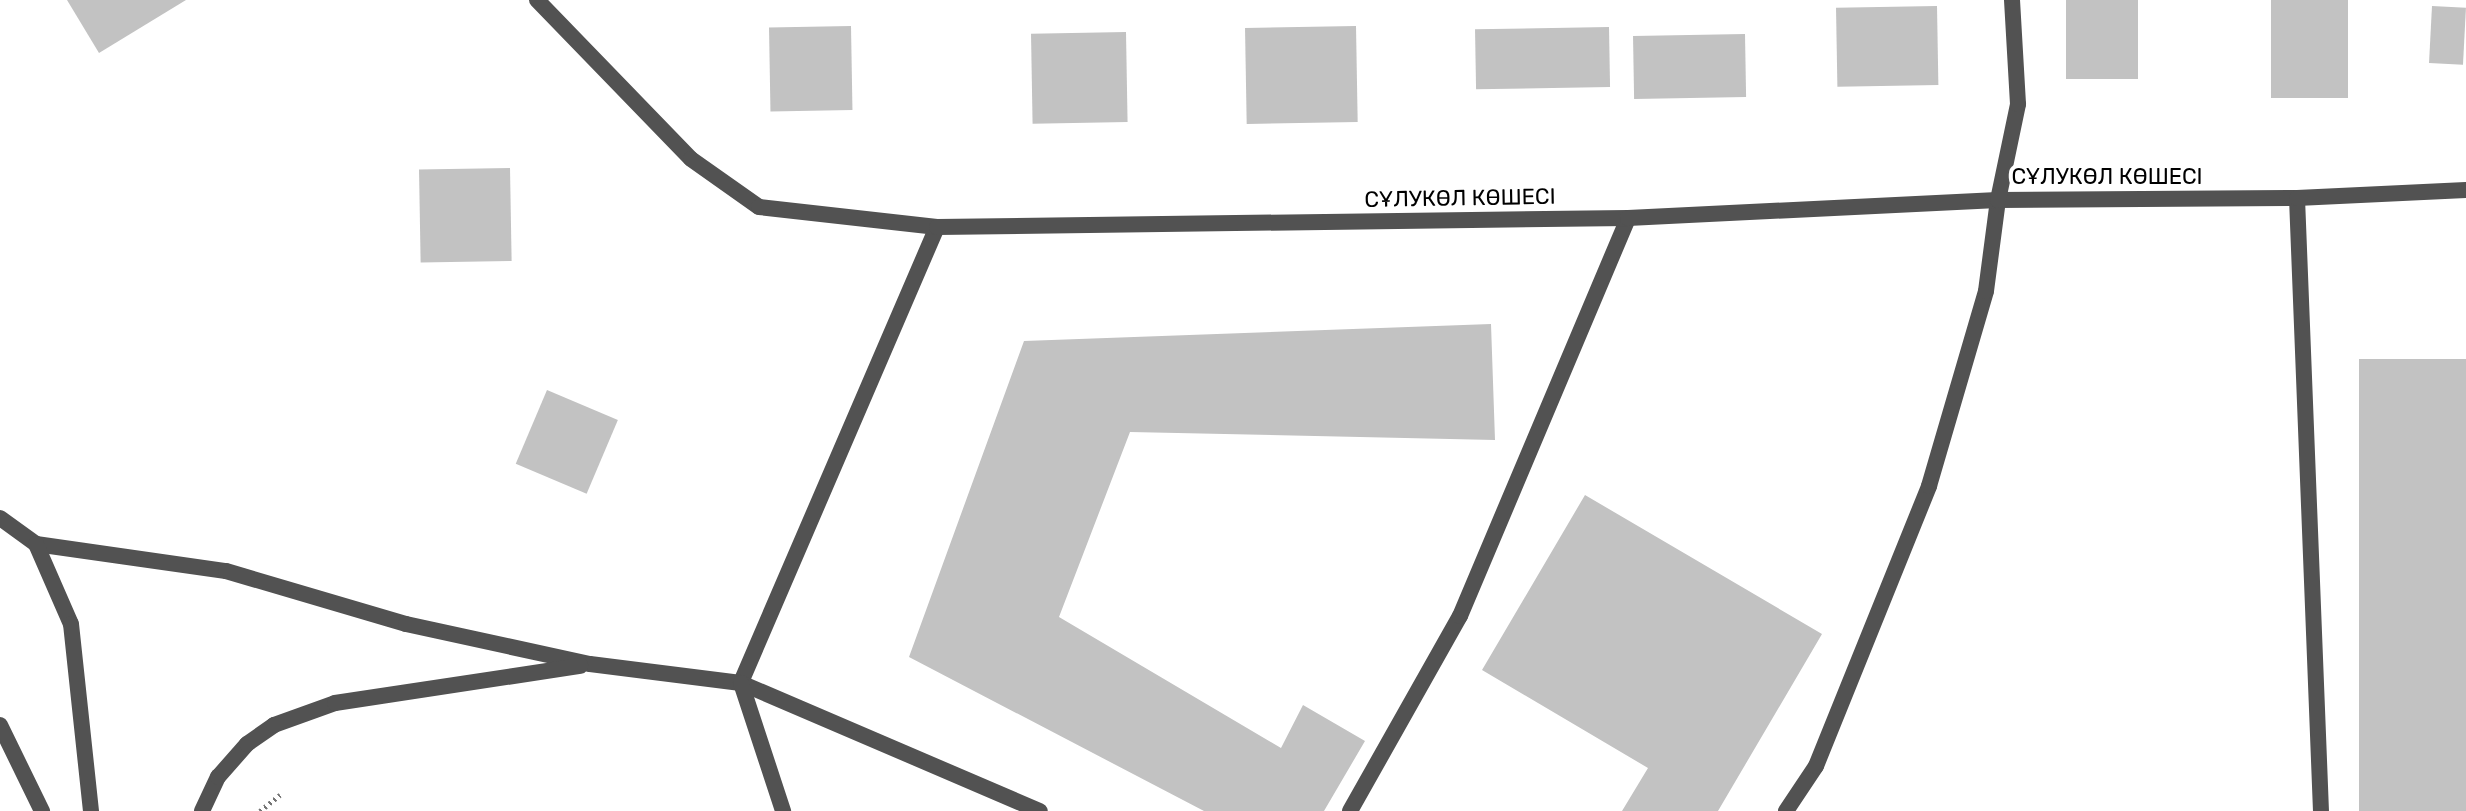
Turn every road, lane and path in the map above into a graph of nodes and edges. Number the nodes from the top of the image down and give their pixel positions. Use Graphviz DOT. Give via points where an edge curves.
graph roads {
  1 [pos="537,0"];
  2 [pos="2012,0"];
  3 [pos="2466,190"];
  4 [pos="2297,198"];
  5 [pos="1998,200"];
  6 [pos="1628,218"];
  7 [pos="937,227"];
  8 [pos="0,518"];
  9 [pos="36,544"];
  10 [pos="590,664"];
  11 [pos="741,683"];
  12 [pos="0,725"];
  13 [pos="280,795"];
  14 [pos="42,811"];
  15 [pos="91,811"];
  16 [pos="202,811"];
  17 [pos="260,811"];
  18 [pos="783,811"];
  19 [pos="1040,811"];
  20 [pos="1350,811"];
  21 [pos="1786,811"];
  22 [pos="2321,811"];
  1 -- 7 [label="street, СҰЛУКӨЛ КӨШЕСІ" via="691,159 759,207"];
  2 -- 5 [label="street" via="2018,104"];
  3 -- 4 [label="street, СҰЛУКӨЛ КӨШЕСІ"];
  4 -- 5 [label="street, СҰЛУКӨЛ КӨШЕСІ"];
  4 -- 22 [label="street"];
  5 -- 6 [label="street, СҰЛУКӨЛ КӨШЕСІ"];
  5 -- 21 [label="street" via="1986,291 1929,486 1816,766"];
  6 -- 7 [label="street, СҰЛУКӨЛ КӨШЕСІ"];
  6 -- 20 [label="street" via="1460,616"];
  7 -- 11 [label="street"];
  8 -- 9 [label="street"];
  9 -- 10 [label="street" via="226,571 406,624"];
  9 -- 15 [label="street" via="71,624"];
  10 -- 11 [label="street"];
  10 -- 16 [label="street" via="335,703 274,725 247,744 218,777"];
  11 -- 18 [label="street"];
  11 -- 19 [label="street"];
  12 -- 14 [label="street"];
  13 -- 17 [label="path"];
}
